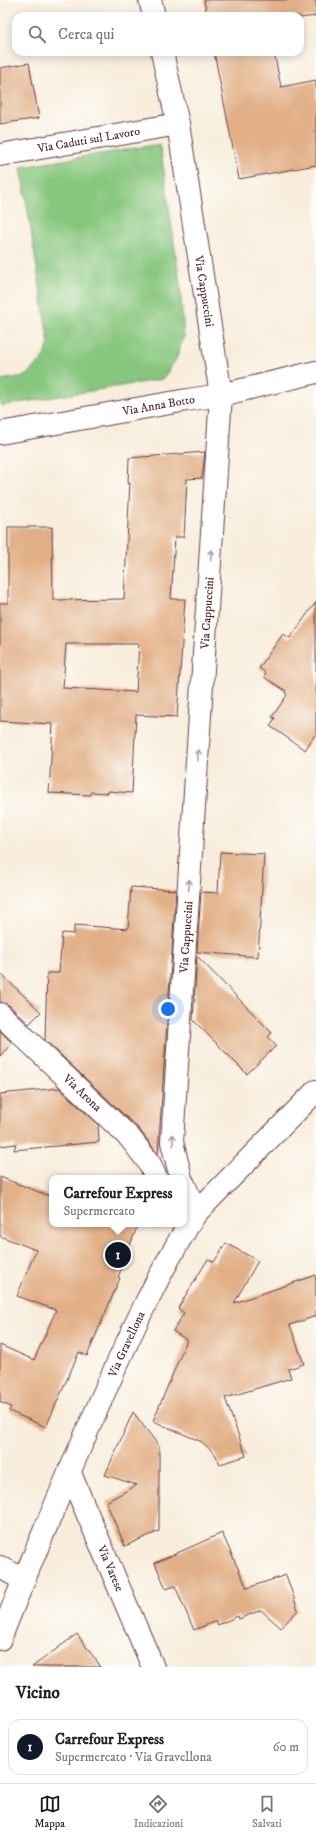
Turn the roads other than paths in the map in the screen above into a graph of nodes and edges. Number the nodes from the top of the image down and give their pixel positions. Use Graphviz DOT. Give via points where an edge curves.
graph roads {
  1 [pos="150,0"];
  2 [pos="153,12"];
  3 [pos="163,56"];
  4 [pos="178,124"];
  5 [pos="0,155"];
  6 [pos="316,372"];
  7 [pos="221,395"];
  8 [pos="0,433"];
  9 [pos="0,1014"];
  10 [pos="316,1091"];
  11 [pos="155,1175"];
  12 [pos="181,1175"];
  13 [pos="187,1191"];
  14 [pos="196,1213"];
  15 [pos="187,1222"];
  16 [pos="178,1230"];
  17 [pos="69,1471"];
  18 [pos="0,1567"];
  19 [pos="24,1580"];
  20 [pos="0,1639"];
  21 [pos="152,1667"];
  1 -- 2 [label="street"];
  3 -- 4 [label="street, Via Cappuccini"];
  4 -- 5 [label="street, Via Caduti sul Lavoro"];
  4 -- 7 [label="street, Via Cappuccini"];
  6 -- 7 [label="street, Via Anna Botto"];
  7 -- 8 [label="street, Via Anna Botto"];
  12 -- 7 [label="street, Via Cappuccini, one-way" via="172,1142"];
  9 -- 11 [label="street, Via Arona" via="130,1138 150,1164"];
  10 -- 14 [label="street, Via Gravellona"];
  13 -- 14 [label="street"];
  14 -- 15 [label="street, Via Gravellona"];
  16 -- 17 [label="street, Via Gravellona"];
  17 -- 19 [label="street, Via Gravellona"];
  17 -- 21 [label="street, Via Varese"];
  18 -- 19 [label="street"];
  19 -- 20 [label="street, Via Gravellona"];
}
